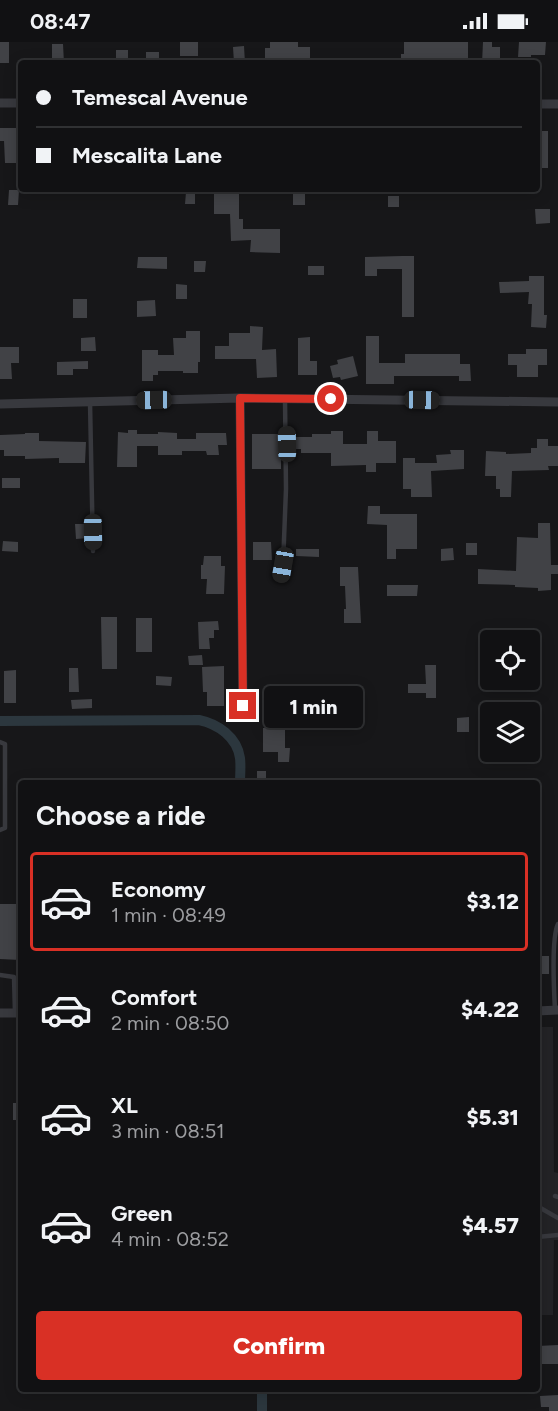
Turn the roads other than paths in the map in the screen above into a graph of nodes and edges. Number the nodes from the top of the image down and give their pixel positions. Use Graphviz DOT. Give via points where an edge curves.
graph roads {
  1 [pos="0,102"];
  2 [pos="18,103"];
  3 [pos="540,104"];
  4 [pos="558,104"];
  5 [pos="240,398"];
  6 [pos="285,399"];
  7 [pos="90,402"];
  8 [pos="558,402"];
  9 [pos="0,404"];
  10 [pos="93,551"];
  11 [pos="280,578"];
  12 [pos="243,706"];
  13 [pos="0,742"];
  14 [pos="0,830"];
  15 [pos="558,924"];
  16 [pos="0,975"];
  17 [pos="556,1010"];
  18 [pos="540,1011"];
  19 [pos="0,1013"];
  20 [pos="18,1013"];
  21 [pos="540,1208"];
  22 [pos="558,1218"];
  23 [pos="558,1235"];
  24 [pos="540,1237"];
  1 -- 2 [label="street"];
  3 -- 4 [label="street"];
  5 -- 6 [label="street"];
  5 -- 7 [label="street"];
  5 -- 12 [label="street"];
  6 -- 8 [label="street"];
  6 -- 11 [label="lane" via="286,489"];
  7 -- 9 [label="street"];
  7 -- 10 [label="lane"];
  13 -- 14 [label="lane" via="5,744 4,828"];
  15 -- 17 [label="lane"];
  16 -- 20 [label="lane" via="14,976"];
  17 -- 18 [label="street"];
  19 -- 20 [label="street"];
  21 -- 22 [label="lane"];
  23 -- 24 [label="lane"];
}
